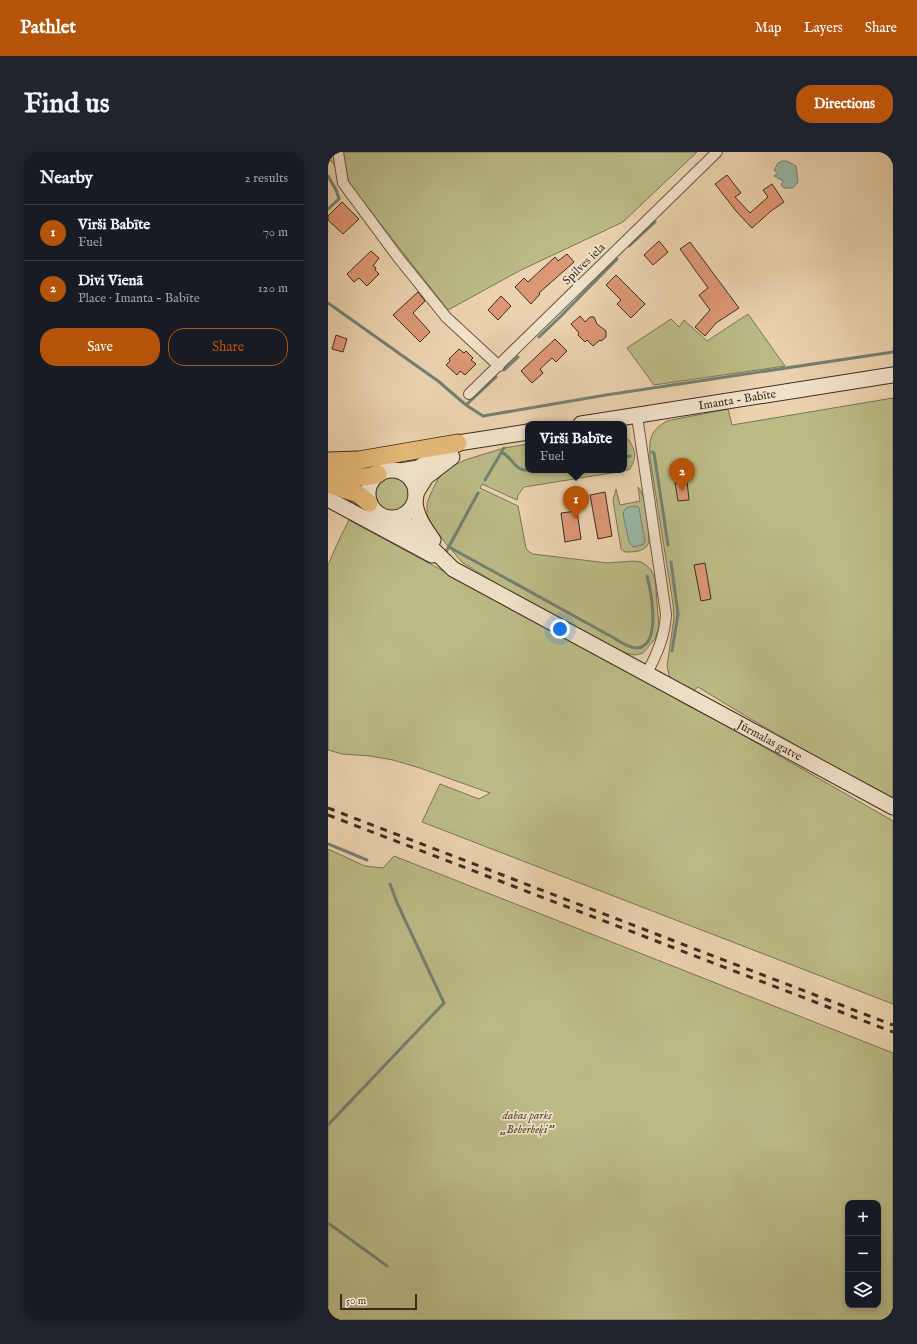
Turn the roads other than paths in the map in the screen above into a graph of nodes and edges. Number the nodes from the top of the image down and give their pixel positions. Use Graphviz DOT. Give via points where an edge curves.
graph roads {
  1 [pos="338,152"];
  2 [pos="717,152"];
  3 [pos="499,366"];
  4 [pos="893,375"];
  5 [pos="469,394"];
  6 [pos="637,416"];
  7 [pos="603,421"];
  8 [pos="525,432"];
  9 [pos="482,439"];
  10 [pos="458,443"];
  11 [pos="328,461"];
  12 [pos="328,468"];
  13 [pos="400,471"];
  14 [pos="378,474"];
  15 [pos="328,484"];
  16 [pos="416,498"];
  17 [pos="328,499"];
  18 [pos="369,503"];
  19 [pos="394,519"];
  20 [pos="445,562"];
  21 [pos="647,673"];
  22 [pos="893,808"];
  1 -- 3 [label="street" via="344,183 397,256 446,317"];
  2 -- 3 [label="street, Spilves iela"];
  3 -- 5 [label="street, Spilves iela"];
  4 -- 6 [label="main road, Imanta - Babīte"];
  6 -- 7 [label="main road, Imanta - Babīte"];
  6 -- 21 [label="street" via="666,614 663,640"];
  8 -- 9 [label="main road"];
  9 -- 10 [label="main road"];
  9 -- 16 [label="main road" via="426,477"];
  10 -- 11 [label="highway" via="359,460"];
  10 -- 13 [label="main road" via="418,468"];
  12 -- 14 [label="highway" via="358,477"];
  13 -- 14 [label="main road" via="389,470"];
  13 -- 16 [label="main road" via="413,482"];
  14 -- 18 [label="main road" via="370,484 367,497"];
  15 -- 18 [label="highway" via="358,494"];
  16 -- 19 [label="main road" via="407,514"];
  16 -- 20 [label="main road" via="416,513 419,520"];
  17 -- 20 [label="main road"];
  18 -- 19 [label="main road" via="382,517"];
  19 -- 20 [label="main road" via="410,527"];
  20 -- 21 [label="main road, Jūrmalas gatve" via="453,569"];
  21 -- 22 [label="main road, Jūrmalas gatve"];
}
